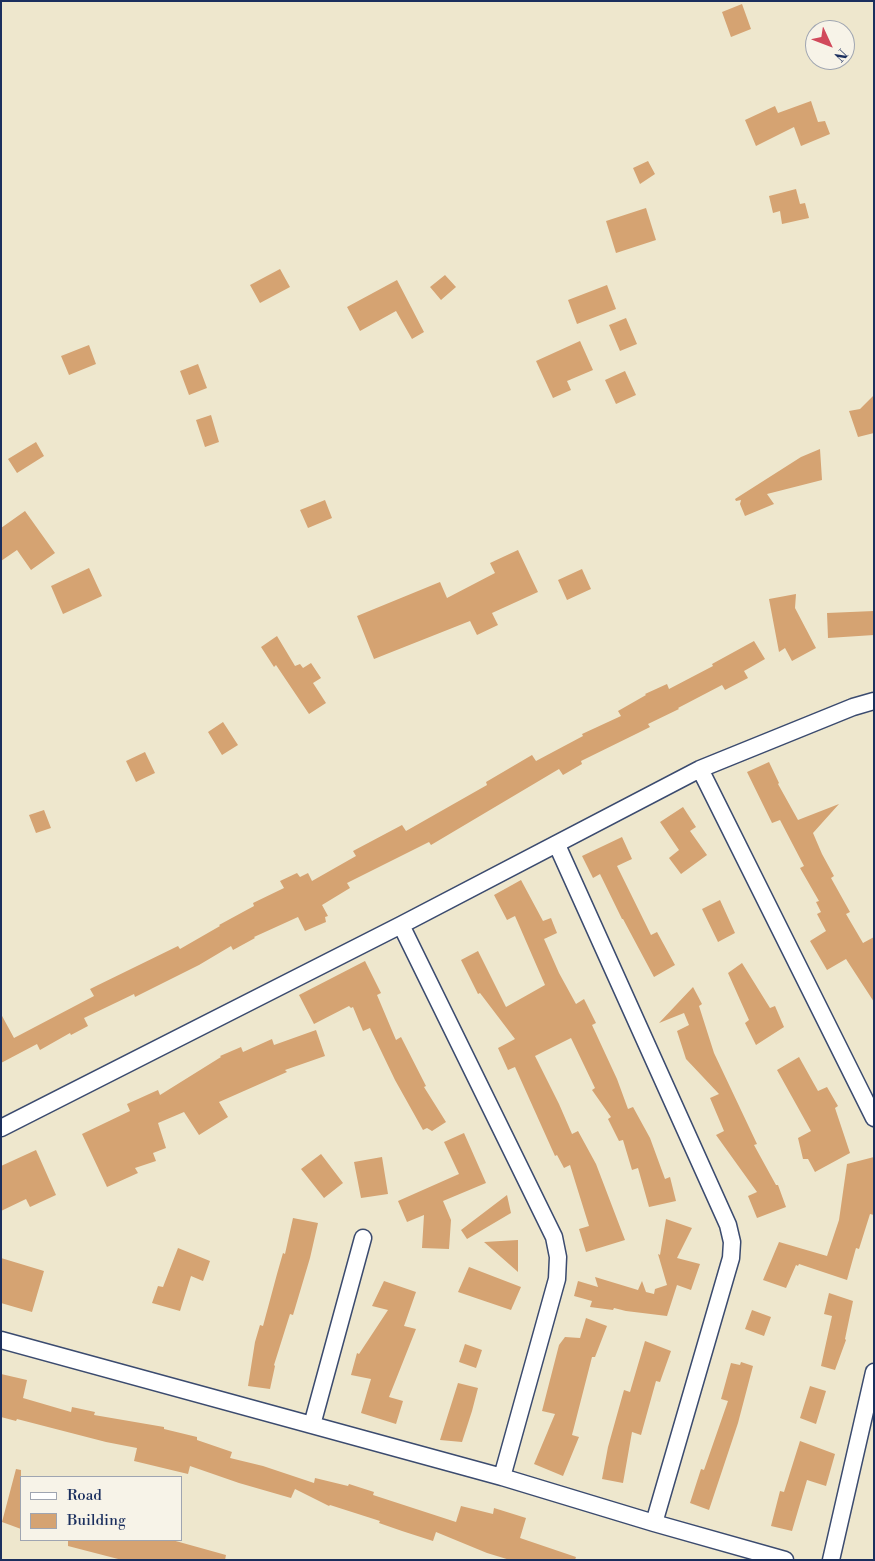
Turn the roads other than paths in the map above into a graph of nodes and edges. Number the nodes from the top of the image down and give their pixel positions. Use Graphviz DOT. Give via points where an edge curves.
graph roads {
  1 [pos="874,701"];
  2 [pos="700,769"];
  3 [pos="557,845"];
  4 [pos="401,925"];
  5 [pos="874,1118"];
  6 [pos="1,1128"];
  7 [pos="363,1238"];
  8 [pos="1,1340"];
  9 [pos="874,1372"];
  10 [pos="312,1424"];
  11 [pos="502,1477"];
  12 [pos="654,1523"];
  13 [pos="785,1560"];
  14 [pos="831,1560"];
  1 -- 2 [label="street"];
  2 -- 3 [label="street"];
  2 -- 5 [label="street"];
  3 -- 4 [label="street"];
  3 -- 12 [label="street" via="724,1216 732,1242 731,1258"];
  4 -- 6 [label="street"];
  4 -- 11 [label="street" via="554,1237 558,1257 557,1279"];
  7 -- 10 [label="street"];
  8 -- 10 [label="street"];
  9 -- 14 [label="street"];
  10 -- 11 [label="street"];
  11 -- 12 [label="street"];
  12 -- 13 [label="street"];
}
